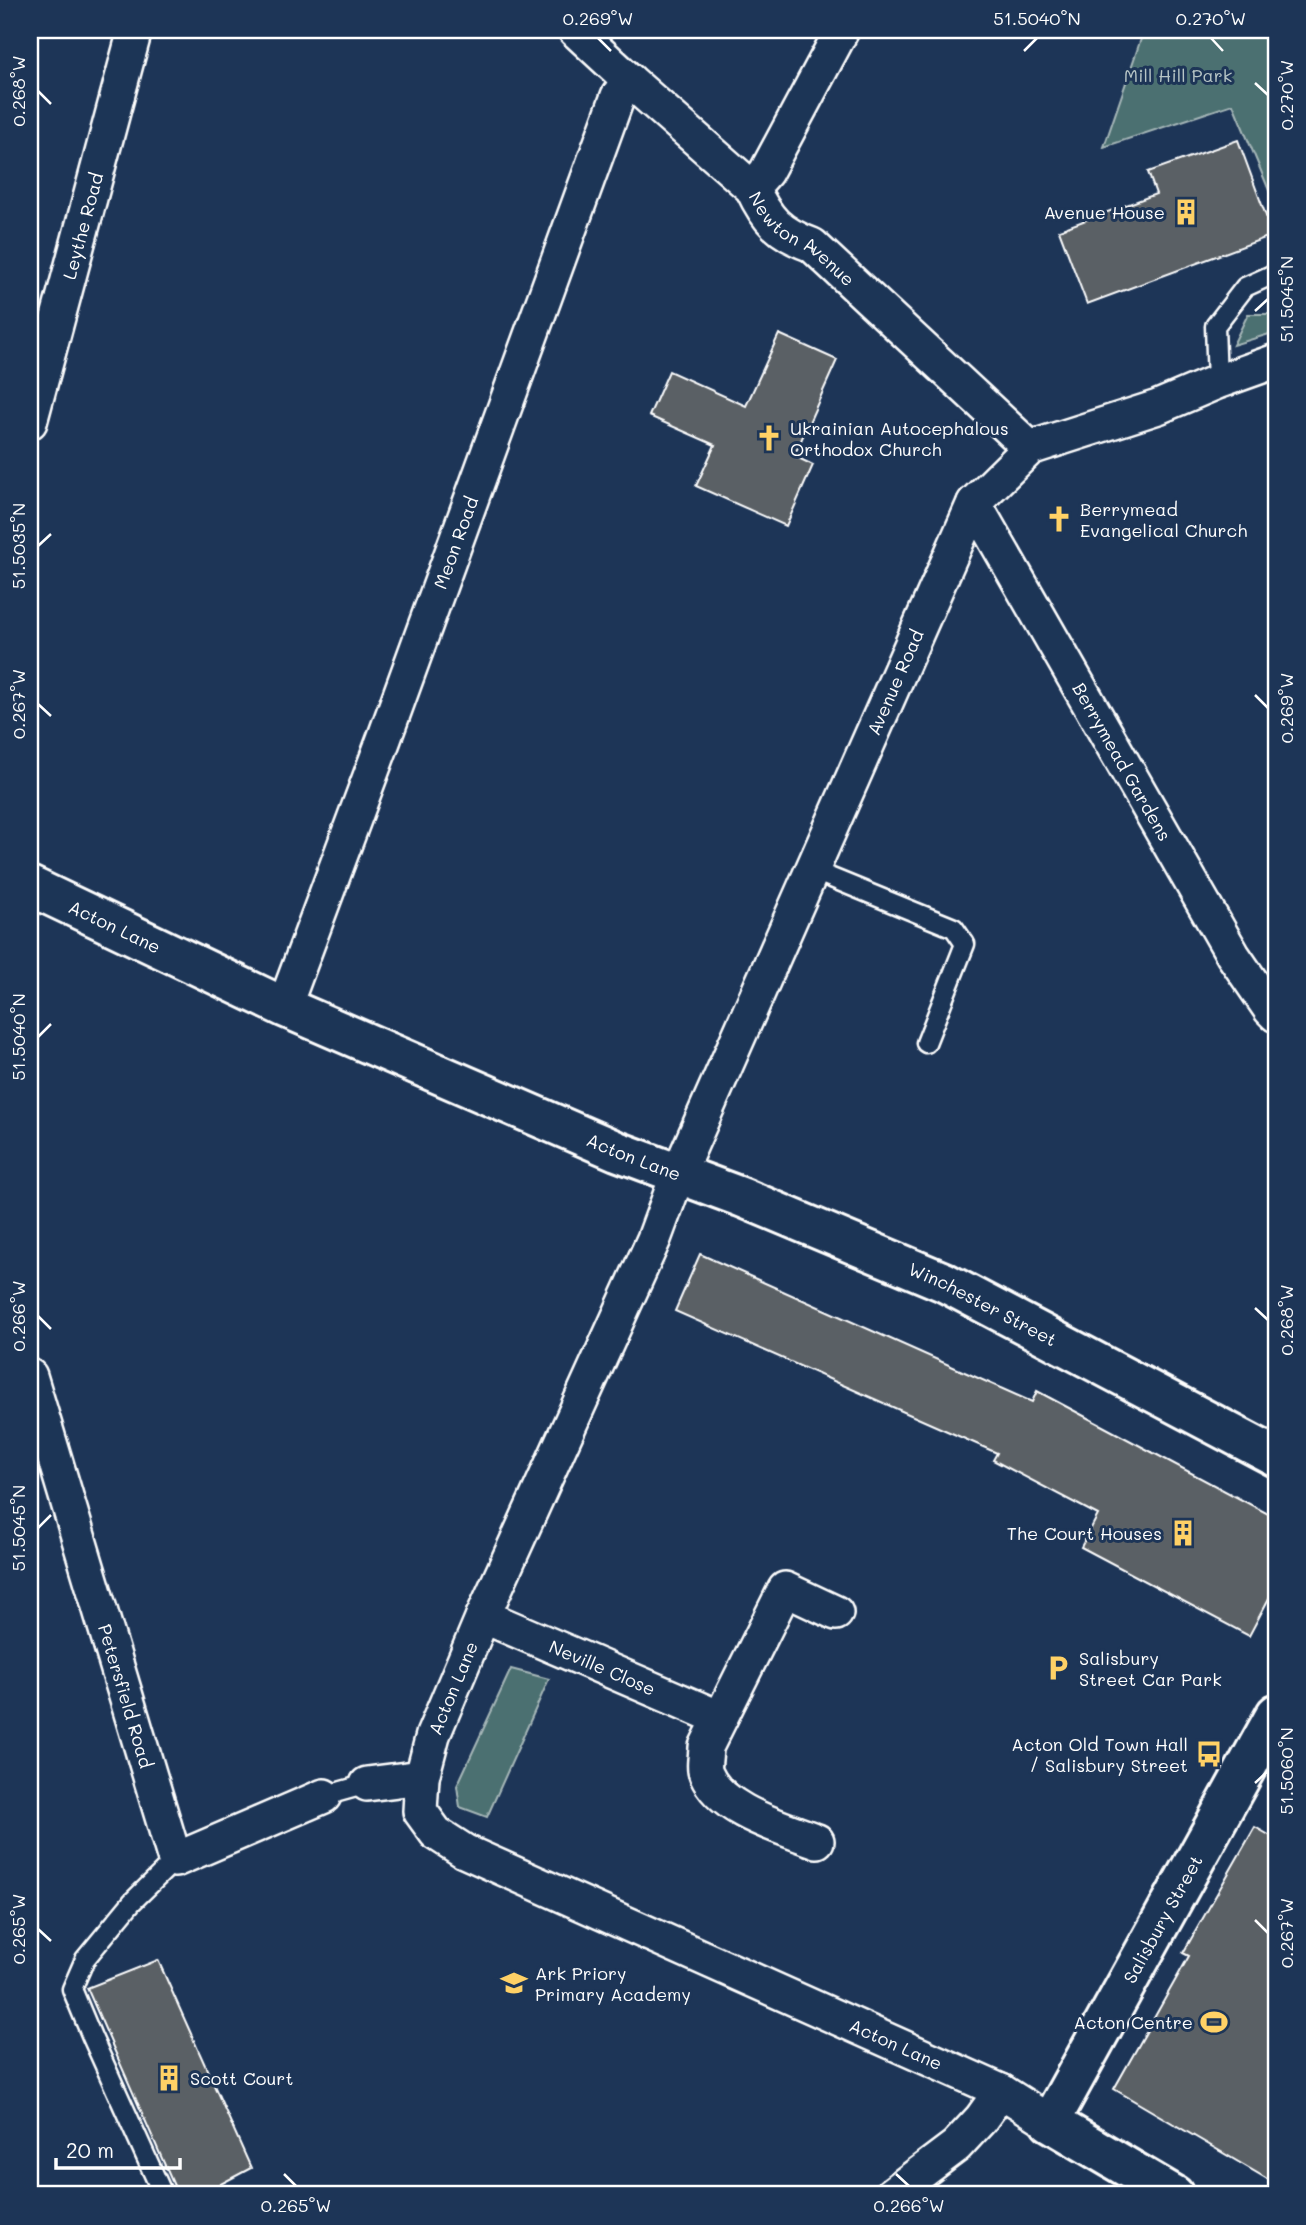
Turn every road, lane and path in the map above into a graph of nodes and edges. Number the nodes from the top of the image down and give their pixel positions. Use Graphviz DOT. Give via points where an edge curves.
graph roads {
  1 [pos="135,30"];
  2 [pos="575,30"];
  3 [pos="842,30"];
  4 [pos="629,80"];
  5 [pos="752,188"];
  6 [pos="1276,273"];
  7 [pos="1276,361"];
  8 [pos="1217,382"];
  9 [pos="30,422"];
  10 [pos="1030,448"];
  11 [pos="974,503"];
  12 [pos="812,870"];
  13 [pos="30,886"];
  14 [pos="284,1007"];
  15 [pos="1276,1015"];
  16 [pos="926,1043"];
  17 [pos="678,1174"];
  18 [pos="30,1376"];
  19 [pos="1276,1457"];
  20 [pos="836,1613"];
  21 [pos="483,1616"];
  22 [pos="1276,1714"];
  23 [pos="720,1718"];
  24 [pos="422,1777"];
  25 [pos="368,1784"];
  26 [pos="324,1796"];
  27 [pos="817,1842"];
  28 [pos="175,1860"];
  29 [pos="1001,2091"];
  30 [pos="1049,2122"];
  31 [pos="160,2188"];
  32 [pos="891,2195"];
  33 [pos="1174,2195"];
  1 -- 9 [label="street, Leythe Road"];
  2 -- 4 [label="street, Newton Avenue"];
  3 -- 5 [label="street" via="766,172"];
  4 -- 5 [label="street, Newton Avenue"];
  4 -- 14 [label="street, Meon Road" via="613,109"];
  5 -- 10 [label="street, Newton Avenue" via="762,210 789,237 813,245"];
  6 -- 8 [label="lane" via="1245,287 1215,326"];
  7 -- 8 [label="street, Avenue Road"];
  8 -- 10 [label="street, Avenue Road" via="1158,407"];
  10 -- 11 [label="street, Avenue Road"];
  11 -- 12 [label="street, Avenue Road"];
  11 -- 15 [label="street, Berrymead Gardens" via="1233,955"];
  12 -- 16 [label="lane" via="954,928 965,944"];
  12 -- 17 [label="street, Avenue Road"];
  13 -- 14 [label="main road, Acton Lane"];
  14 -- 17 [label="main road, Acton Lane"];
  17 -- 19 [label="main road, Winchester Street" via="944,1282"];
  17 -- 21 [label="street, Acton Lane" via="649,1251"];
  18 -- 28 [label="street, Petersfield Road"];
  20 -- 23 [label="street" via="785,1589"];
  21 -- 23 [label="street, Neville Close"];
  21 -- 24 [label="street, Acton Lane" via="433,1735"];
  22 -- 30 [label="main road, Salisbury Street"];
  23 -- 27 [label="street" via="706,1747 704,1772 719,1795"];
  24 -- 25 [label="street"];
  24 -- 29 [label="street, Acton Lane" via="420,1811 436,1833 464,1851"];
  25 -- 26 [label="lane"];
  26 -- 28 [label="street"];
  28 -- 31 [label="lane" via="132,1902 85,1959 72,1989"];
  29 -- 30 [label="street, Acton Lane"];
  29 -- 32 [label="street" via="956,2146"];
  30 -- 33 [label="main road, Acton Lane"];
}
